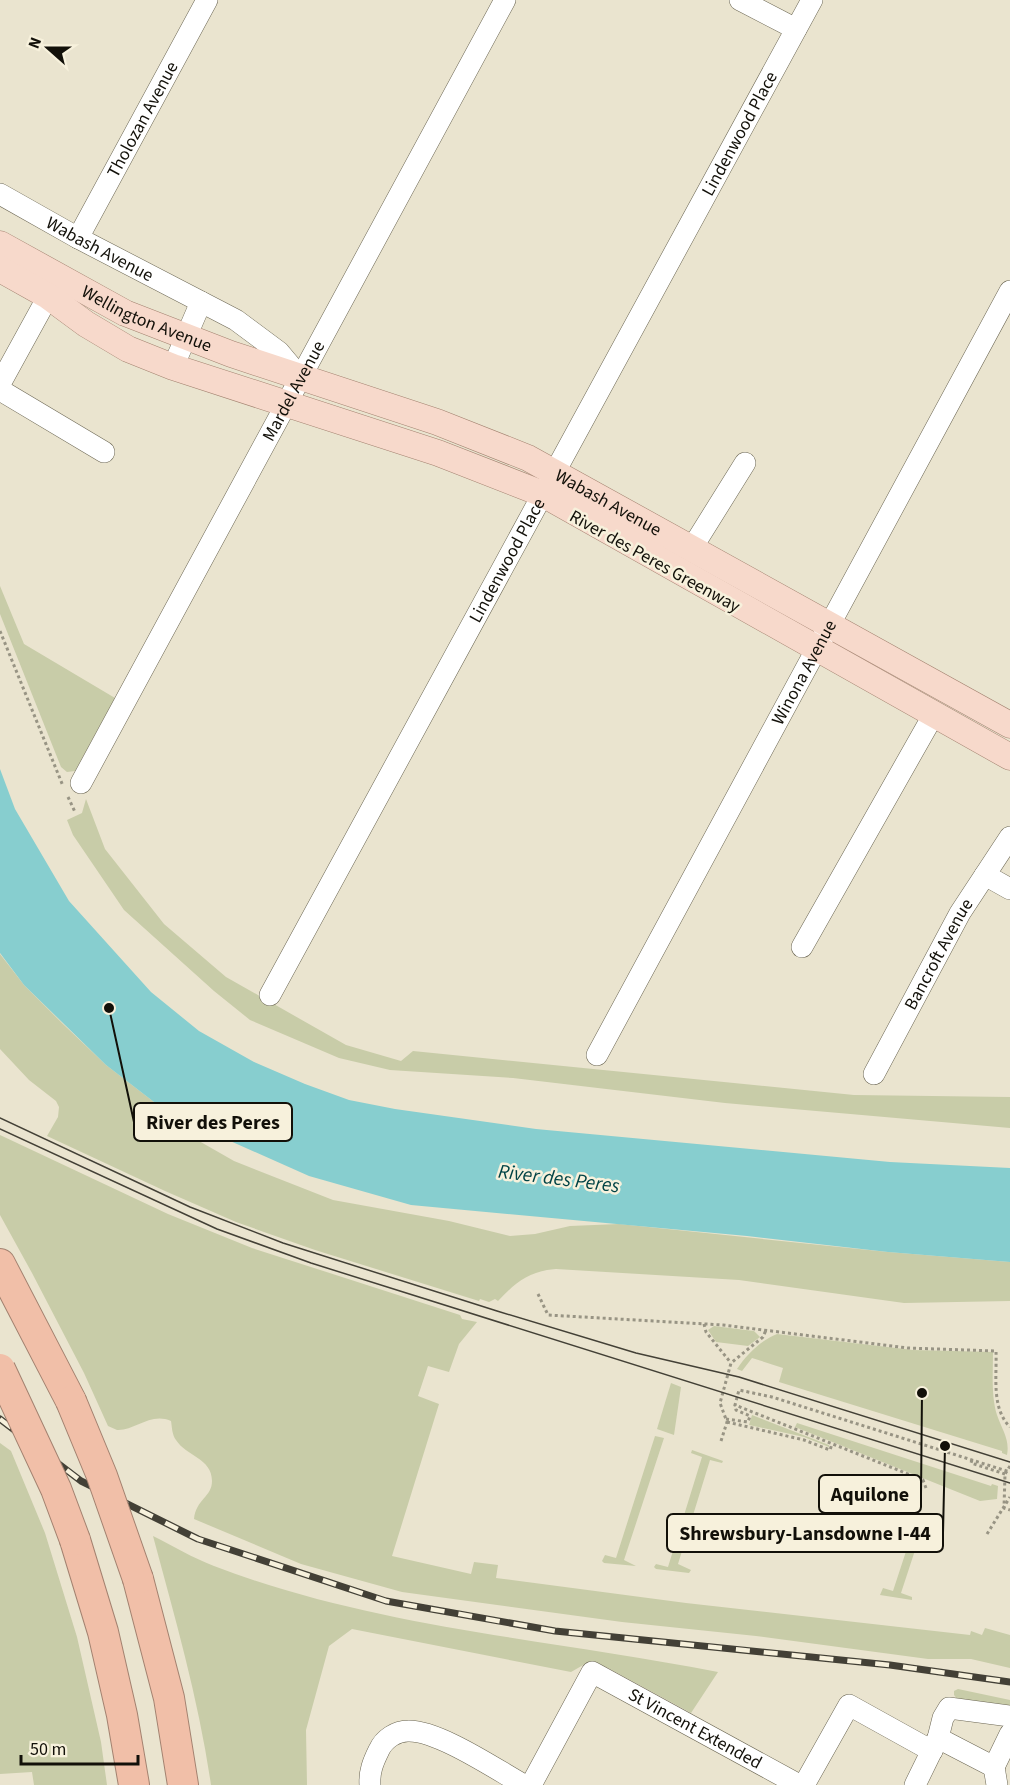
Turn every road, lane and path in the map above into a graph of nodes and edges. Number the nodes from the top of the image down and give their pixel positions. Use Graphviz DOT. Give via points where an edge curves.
graph roads {
  1 [pos="207,0"];
  2 [pos="505,0"];
  3 [pos="740,0"];
  4 [pos="812,0"];
  5 [pos="796,29"];
  6 [pos="0,194"];
  7 [pos="78,238"];
  8 [pos="0,244"];
  9 [pos="0,269"];
  10 [pos="54,286"];
  11 [pos="1010,291"];
  12 [pos="201,302"];
  13 [pos="186,338"];
  14 [pos="173,367"];
  15 [pos="300,377"];
  16 [pos="0,384"];
  17 [pos="0,390"];
  18 [pos="287,404"];
  19 [pos="104,452"];
  20 [pos="745,463"];
  21 [pos="549,483"];
  22 [pos="692,548"];
  23 [pos="830,625"];
  24 [pos="0,631"];
  25 [pos="816,650"];
  26 [pos="934,714"];
  27 [pos="1010,725"];
  28 [pos="1010,756"];
  29 [pos="81,783"];
  30 [pos="75,812"];
  31 [pos="1010,837"];
  32 [pos="985,875"];
  33 [pos="1010,888"];
  34 [pos="802,947"];
  35 [pos="270,995"];
  36 [pos="597,1055"];
  37 [pos="874,1074"];
  38 [pos="0,1264"];
  39 [pos="538,1294"];
  40 [pos="704,1324"];
  41 [pos="766,1330"];
  42 [pos="731,1363"];
  43 [pos="0,1369"];
  44 [pos="735,1405"];
  45 [pos="726,1420"];
  46 [pos="1010,1427"];
  47 [pos="721,1441"];
  48 [pos="832,1444"];
  49 [pos="1010,1466"];
  50 [pos="1007,1472"];
  51 [pos="926,1488"];
  52 [pos="1010,1497"];
  53 [pos="1004,1508"];
  54 [pos="1010,1510"];
  55 [pos="987,1534"];
  56 [pos="1010,1716"];
  57 [pos="1010,1734"];
  58 [pos="935,1744"];
  59 [pos="995,1776"];
  60 [pos="134,1785"];
  61 [pos="183,1785"];
  62 [pos="370,1785"];
  63 [pos="524,1785"];
  64 [pos="531,1785"];
  65 [pos="799,1785"];
  66 [pos="804,1785"];
  67 [pos="915,1785"];
  1 -- 7 [label="street, Tholozan Avenue"];
  2 -- 15 [label="street, Mardel Avenue"];
  3 -- 5 [label="street"];
  4 -- 5 [label="street, Lindenwood Place"];
  5 -- 21 [label="street, Lindenwood Place"];
  6 -- 7 [label="street, Wabash Avenue"];
  7 -- 12 [label="street, Wabash Avenue"];
  8 -- 10 [label="main road, Wellington Avenue"];
  9 -- 10 [label="main road, Wellington Avenue"];
  10 -- 13 [label="main road, Wellington Avenue"];
  10 -- 14 [label="main road, Wellington Avenue" via="86,324 128,349"];
  10 -- 16 [label="street"];
  11 -- 23 [label="street, Winona Avenue"];
  12 -- 13 [label="street"];
  12 -- 15 [label="street, Wabash Avenue" via="236,320 279,352"];
  13 -- 14 [label="street"];
  13 -- 15 [label="main road, Wellington Avenue"];
  14 -- 18 [label="main road, Wellington Avenue"];
  15 -- 18 [label="street, Mardel Avenue"];
  15 -- 21 [label="main road, Wabash Avenue" via="437,422 528,458"];
  17 -- 19 [label="street"];
  18 -- 21 [label="main road, Wabash Avenue" via="447,457"];
  18 -- 29 [label="street, Mardel Avenue"];
  20 -- 22 [label="street"];
  21 -- 22 [label="main road, Wabash Avenue"];
  21 -- 25 [label="main road, Wabash Avenue"];
  21 -- 35 [label="street, Lindenwood Place"];
  22 -- 23 [label="main road, Wabash Avenue"];
  23 -- 25 [label="street, Winona Avenue"];
  23 -- 27 [label="main road, Wabash Avenue"];
  24 -- 30 [label="path"];
  25 -- 26 [label="main road, Wabash Avenue"];
  25 -- 36 [label="street, Winona Avenue"];
  26 -- 28 [label="main road, Wabash Avenue"];
  26 -- 34 [label="street"];
  31 -- 32 [label="street, Bancroft Avenue"];
  32 -- 33 [label="street"];
  32 -- 37 [label="street, Bancroft Avenue" via="960,913"];
  38 -- 61 [label="highway, bridge" via="70,1401 102,1476 138,1579 169,1698"];
  39 -- 40 [label="path" via="548,1315"];
  40 -- 41 [label="path"];
  40 -- 42 [label="path"];
  41 -- 42 [label="path" via="763,1337"];
  41 -- 46 [label="path" via="908,1348 996,1351 998,1405"];
  42 -- 45 [label="path" via="720,1403"];
  43 -- 60 [label="highway, bridge" via="75,1540 103,1632"];
  44 -- 45 [label="path" via="736,1410 750,1416 748,1422"];
  44 -- 48 [label="path"];
  44 -- 50 [label="path" via="739,1390 772,1397"];
  45 -- 47 [label="path"];
  45 -- 48 [label="path" via="830,1450"];
  48 -- 51 [label="path" via="923,1480"];
  49 -- 50 [label="path"];
  50 -- 53 [label="path"];
  52 -- 53 [label="path"];
  53 -- 54 [label="path"];
  53 -- 55 [label="path"];
  56 -- 58 [label="street" via="949,1708"];
  57 -- 59 [label="street"];
  58 -- 59 [label="street"];
  58 -- 66 [label="street" via="849,1705"];
  58 -- 67 [label="street"];
  62 -- 63 [label="street" via="371,1767 382,1744 395,1733 409,1731 432,1736"];
  64 -- 65 [label="street, St Vincent Extended" via="592,1672"];
}
